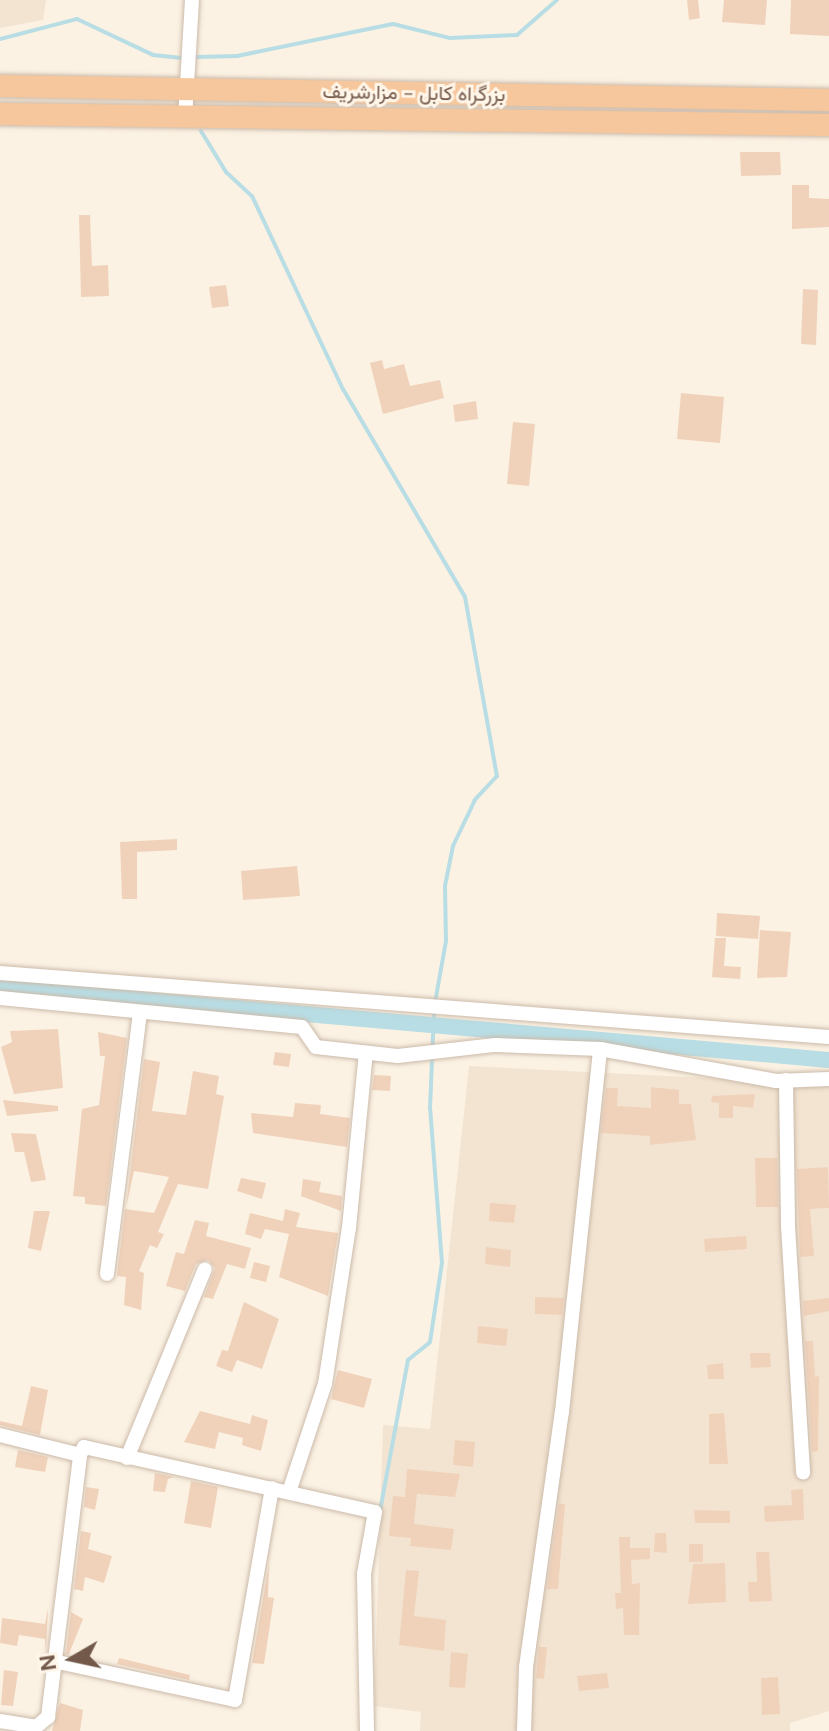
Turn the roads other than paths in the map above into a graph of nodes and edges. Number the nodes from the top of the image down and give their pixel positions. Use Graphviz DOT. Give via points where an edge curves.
graph roads {
  1 [pos="192,0"];
  2 [pos="0,86"];
  3 [pos="186,89"];
  4 [pos="829,100"];
  5 [pos="0,114"];
  6 [pos="185,118"];
  7 [pos="829,125"];
  8 [pos="0,973"];
  9 [pos="0,998"];
  10 [pos="140,1014"];
  11 [pos="829,1037"];
  12 [pos="600,1049"];
  13 [pos="366,1053"];
  14 [pos="829,1079"];
  15 [pos="786,1080"];
  16 [pos="205,1269"];
  17 [pos="107,1274"];
  18 [pos="0,1435"];
  19 [pos="80,1455"];
  20 [pos="127,1458"];
  21 [pos="803,1473"];
  22 [pos="272,1488"];
  23 [pos="289,1492"];
  24 [pos="53,1661"];
  25 [pos="0,1721"];
  26 [pos="26,1728"];
  27 [pos="367,1731"];
  28 [pos="524,1731"];
  1 -- 3 [label="street"];
  2 -- 3 [label="highway, بزرگراه کابل - مزارشریف"];
  3 -- 4 [label="highway, بزرگراه کابل - مزارشریف"];
  3 -- 6 [label="street"];
  5 -- 6 [label="highway, بزرگراه کابل - مزارشریف"];
  6 -- 7 [label="highway, بزرگراه کابل - مزارشریف"];
  8 -- 11 [label="street"];
  9 -- 10 [label="street"];
  10 -- 13 [label="street" via="302,1027 316,1047"];
  10 -- 17 [label="street"];
  12 -- 13 [label="street" via="495,1045 398,1056"];
  12 -- 15 [label="street"];
  12 -- 28 [label="street" via="562,1412 526,1667"];
  13 -- 23 [label="street" via="349,1228 325,1384"];
  14 -- 15 [label="street"];
  15 -- 21 [label="street" via="788,1226"];
  16 -- 20 [label="street"];
  18 -- 19 [label="street"];
  19 -- 20 [label="street" via="84,1447"];
  19 -- 24 [label="street"];
  20 -- 22 [label="street"];
  22 -- 23 [label="street"];
  22 -- 24 [label="street" via="235,1700"];
  23 -- 27 [label="street" via="375,1512 364,1574"];
  24 -- 26 [label="street" via="48,1717"];
  25 -- 26 [label="street"];
}
